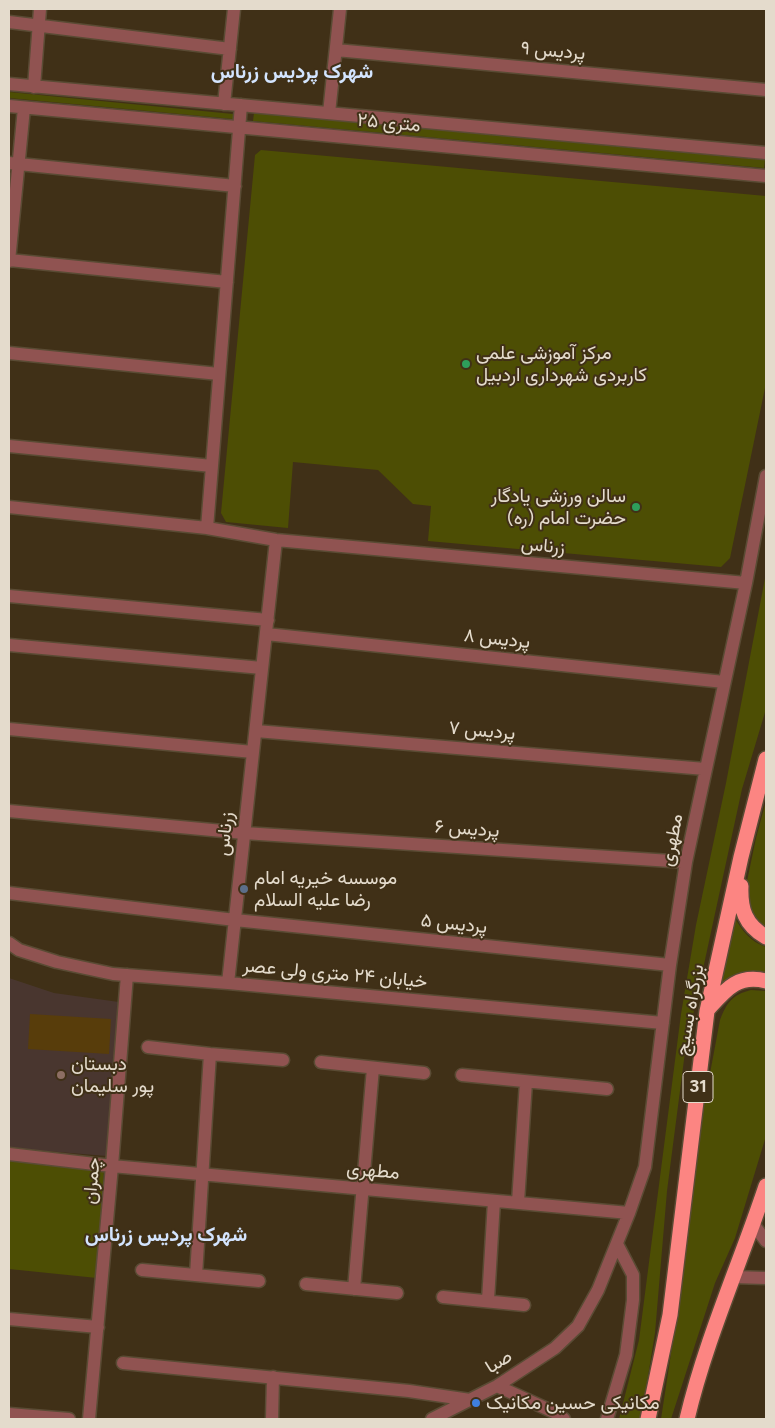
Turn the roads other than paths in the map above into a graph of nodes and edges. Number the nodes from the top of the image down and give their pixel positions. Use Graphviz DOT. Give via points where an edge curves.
graph roads {
  1 [pos="40,9"];
  2 [pos="234,9"];
  3 [pos="340,9"];
  4 [pos="9,22"];
  5 [pos="38,26"];
  6 [pos="230,49"];
  7 [pos="336,50"];
  8 [pos="9,84"];
  9 [pos="34,87"];
  10 [pos="766,90"];
  11 [pos="224,104"];
  12 [pos="9,106"];
  13 [pos="241,106"];
  14 [pos="24,108"];
  15 [pos="329,113"];
  16 [pos="239,128"];
  17 [pos="766,153"];
  18 [pos="14,164"];
  19 [pos="766,176"];
  20 [pos="235,186"];
  21 [pos="10,245"];
  22 [pos="9,260"];
  23 [pos="227,282"];
  24 [pos="9,353"];
  25 [pos="219,374"];
  26 [pos="9,446"];
  27 [pos="212,466"];
  28 [pos="766,476"];
  29 [pos="9,507"];
  30 [pos="207,528"];
  31 [pos="276,540"];
  32 [pos="746,583"];
  33 [pos="9,596"];
  34 [pos="268,620"];
  35 [pos="266,634"];
  36 [pos="9,645"];
  37 [pos="262,668"];
  38 [pos="724,682"];
  39 [pos="9,729"];
  40 [pos="256,731"];
  41 [pos="253,752"];
  42 [pos="766,759"];
  43 [pos="705,770"];
  44 [pos="9,811"];
  45 [pos="244,833"];
  46 [pos="741,857"];
  47 [pos="686,862"];
  48 [pos="9,893"];
  49 [pos="235,920"];
  50 [pos="766,937"];
  51 [pos="9,943"];
  52 [pos="670,965"];
  53 [pos="127,975"];
  54 [pos="766,981"];
  55 [pos="228,983"];
  56 [pos="707,1011"];
  57 [pos="663,1023"];
  58 [pos="148,1047"];
  59 [pos="210,1054"];
  60 [pos="282,1060"];
  61 [pos="321,1062"];
  62 [pos="373,1068"];
  63 [pos="424,1073"];
  64 [pos="462,1076"];
  65 [pos="526,1082"];
  66 [pos="607,1088"];
  67 [pos="9,1154"];
  68 [pos="112,1166"];
  69 [pos="203,1174"];
  70 [pos="766,1186"];
  71 [pos="362,1189"];
  72 [pos="494,1201"];
  73 [pos="518,1202"];
  74 [pos="763,1205"];
  75 [pos="629,1213"];
  76 [pos="753,1224"];
  77 [pos="766,1242"];
  78 [pos="617,1244"];
  79 [pos="142,1270"];
  80 [pos="196,1275"];
  81 [pos="733,1277"];
  82 [pos="766,1278"];
  83 [pos="259,1281"];
  84 [pos="306,1284"];
  85 [pos="354,1288"];
  86 [pos="397,1293"];
  87 [pos="443,1297"];
  88 [pos="488,1300"];
  89 [pos="524,1305"];
  90 [pos="9,1319"];
  91 [pos="578,1326"];
  92 [pos="98,1327"];
  93 [pos="124,1363"];
  94 [pos="273,1377"];
  95 [pos="497,1386"];
  96 [pos="470,1400"];
  97 [pos="9,1414"];
  98 [pos="69,1419"];
  99 [pos="89,1419"];
  100 [pos="272,1419"];
  101 [pos="432,1419"];
  102 [pos="564,1419"];
  103 [pos="607,1419"];
  104 [pos="648,1419"];
  105 [pos="687,1419"];
  1 -- 5 [label="street"];
  2 -- 6 [label="street"];
  3 -- 7 [label="street"];
  4 -- 5 [label="street"];
  5 -- 6 [label="street"];
  5 -- 9 [label="street"];
  6 -- 11 [label="street"];
  7 -- 10 [label="street, پردیس ۹"];
  7 -- 15 [label="street"];
  8 -- 9 [label="street, ۲۵ متری"];
  9 -- 11 [label="street, ۲۵ متری"];
  11 -- 13 [label="street, ۲۵ متری"];
  12 -- 14 [label="street, ۲۵ متری"];
  13 -- 15 [label="street, ۲۵ متری"];
  13 -- 16 [label="street"];
  14 -- 16 [label="street, ۲۵ متری"];
  14 -- 18 [label="street"];
  15 -- 17 [label="street, ۲۵ متری"];
  16 -- 19 [label="street, ۲۵ متری"];
  16 -- 20 [label="street"];
  18 -- 20 [label="street"];
  18 -- 21 [label="street"];
  20 -- 23 [label="street"];
  21 -- 22 [label="street"];
  22 -- 23 [label="street"];
  23 -- 25 [label="street"];
  24 -- 25 [label="street"];
  25 -- 27 [label="street"];
  26 -- 27 [label="street"];
  27 -- 30 [label="street"];
  28 -- 32 [label="street, مطهری"];
  29 -- 30 [label="street, زرناس"];
  30 -- 31 [label="street, زرناس"];
  31 -- 32 [label="street, زرناس"];
  31 -- 34 [label="street, زرناس"];
  32 -- 38 [label="street, مطهری"];
  33 -- 34 [label="street"];
  34 -- 35 [label="street, زرناس"];
  35 -- 37 [label="street, زرناس"];
  35 -- 38 [label="street, پردیس ۸"];
  36 -- 37 [label="street"];
  37 -- 40 [label="street, زرناس"];
  38 -- 43 [label="street, مطهری"];
  39 -- 41 [label="street"];
  40 -- 41 [label="street, زرناس"];
  40 -- 43 [label="street, پردیس ۷"];
  41 -- 45 [label="street, زرناس"];
  42 -- 46 [label="highway, بزرگراه بسیج / 31"];
  43 -- 47 [label="street, مطهری"];
  44 -- 45 [label="street, پردیس ۶"];
  45 -- 47 [label="street, پردیس ۶"];
  45 -- 49 [label="street, زرناس"];
  46 -- 50 [label="highway" via="740,903 754,929"];
  46 -- 56 [label="highway, بزرگراه بسیج / 31"];
  47 -- 52 [label="street, مطهری"];
  48 -- 49 [label="street, پردیس ۵"];
  49 -- 52 [label="street, پردیس ۵"];
  49 -- 55 [label="street, زرناس"];
  51 -- 53 [label="street, خیابان ۲۴ متری ولی عصر" via="19,950 57,962"];
  52 -- 57 [label="street, مطهری"];
  53 -- 55 [label="street, خیابان ۲۴ متری ولی عصر"];
  53 -- 68 [label="street, چمران"];
  54 -- 56 [label="highway" via="754,979 734,984 724,990"];
  55 -- 57 [label="street, خیابان ۲۴ متری ولی عصر"];
  56 -- 104 [label="highway, بزرگراه بسیج / 31" via="670,1316"];
  57 -- 75 [label="street, مطهری" via="645,1167"];
  58 -- 59 [label="street"];
  59 -- 60 [label="street"];
  59 -- 69 [label="street"];
  61 -- 62 [label="street"];
  62 -- 63 [label="street"];
  62 -- 71 [label="street"];
  64 -- 65 [label="street"];
  65 -- 66 [label="street"];
  65 -- 73 [label="street"];
  67 -- 68 [label="street, مطهری"];
  68 -- 69 [label="street, مطهری"];
  68 -- 92 [label="street, چمران"];
  69 -- 71 [label="street, مطهری"];
  69 -- 80 [label="street"];
  70 -- 74 [label="highway"];
  71 -- 72 [label="street, مطهری"];
  71 -- 85 [label="street"];
  72 -- 73 [label="street, مطهری"];
  72 -- 88 [label="street"];
  73 -- 75 [label="street, مطهری"];
  74 -- 76 [label="highway"];
  75 -- 78 [label="street, مطهری"];
  76 -- 77 [label="street"];
  76 -- 81 [label="highway"];
  78 -- 91 [label="street, مطهری" via="598,1290"];
  78 -- 103 [label="street" via="633,1276 633,1300 626,1355"];
  79 -- 80 [label="street"];
  80 -- 83 [label="street"];
  81 -- 82 [label="street"];
  81 -- 105 [label="highway"];
  84 -- 85 [label="street"];
  85 -- 86 [label="street"];
  87 -- 88 [label="street"];
  88 -- 89 [label="street"];
  90 -- 92 [label="street"];
  91 -- 95 [label="street, صبا" via="555,1348"];
  92 -- 99 [label="street, چمران"];
  93 -- 94 [label="street"];
  94 -- 96 [label="street"];
  94 -- 100 [label="street"];
  95 -- 96 [label="street, صبا"];
  95 -- 102 [label="street"];
  96 -- 101 [label="street, صبا"];
  97 -- 98 [label="street"];
}
